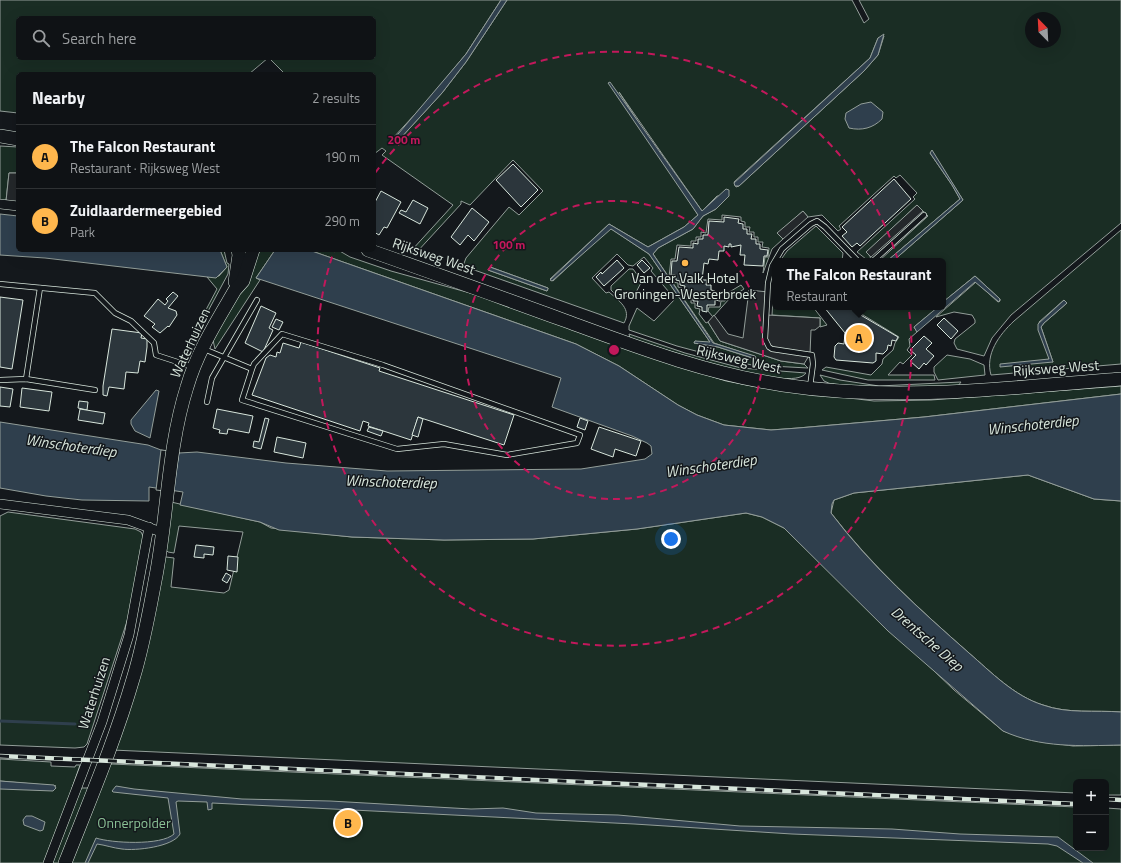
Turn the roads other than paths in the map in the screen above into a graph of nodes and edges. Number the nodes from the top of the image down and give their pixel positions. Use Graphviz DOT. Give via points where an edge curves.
graph roads {
  1 [pos="0,136"];
  2 [pos="16,138"];
  3 [pos="3,204"];
  4 [pos="16,206"];
  5 [pos="924,215"];
  6 [pos="238,252"];
  7 [pos="252,252"];
  8 [pos="374,252"];
  9 [pos="777,258"];
  10 [pos="855,258"];
  11 [pos="876,258"];
  12 [pos="772,266"];
  13 [pos="0,284"];
  14 [pos="40,288"];
  15 [pos="236,290"];
  16 [pos="257,300"];
  17 [pos="202,349"];
  18 [pos="225,358"];
  19 [pos="194,367"];
  20 [pos="252,369"];
  21 [pos="26,379"];
  22 [pos="1121,379"];
  23 [pos="0,380"];
  24 [pos="810,389"];
  25 [pos="95,390"];
  26 [pos="207,402"];
  27 [pos="1,506"];
  28 [pos="156,529"];
  29 [pos="48,863"];
  30 [pos="65,863"];
  1 -- 2 [label="main road"];
  3 -- 4 [label="street"];
  5 -- 11 [label="lane"];
  6 -- 15 [label="main road, Waterhuizen"];
  7 -- 15 [label="main road, Waterhuizen" via="243,281"];
  8 -- 24 [label="main road, Rijksweg West" via="691,365 752,380"];
  9 -- 10 [label="lane" via="782,249 811,224 817,222 822,223"];
  12 -- 24 [label="lane" via="768,283 767,343 772,349 812,355"];
  13 -- 14 [label="lane"];
  14 -- 19 [label="lane" via="96,294 115,313 131,321 154,343 156,356"];
  14 -- 21 [label="lane"];
  15 -- 17 [label="main road, Waterhuizen"];
  16 -- 18 [label="lane"];
  17 -- 18 [label="lane"];
  17 -- 19 [label="main road, Waterhuizen"];
  18 -- 20 [label="lane"];
  18 -- 26 [label="lane" via="212,378"];
  19 -- 28 [label="main road, Waterhuizen" via="181,408 166,491"];
  20 -- 20 [label="lane" via="242,400 397,449 444,444 507,455 577,443 580,435 383,365 282,334"];
  21 -- 23 [label="lane"];
  21 -- 25 [label="lane"];
  22 -- 24 [label="main road, Rijksweg West" via="934,392 848,392"];
  27 -- 28 [label="street" via="128,520"];
  28 -- 29 [label="street, Waterhuizen" via="125,650 102,722"];
  28 -- 30 [label="main road, Waterhuizen" via="156,580 134,678"];
}
